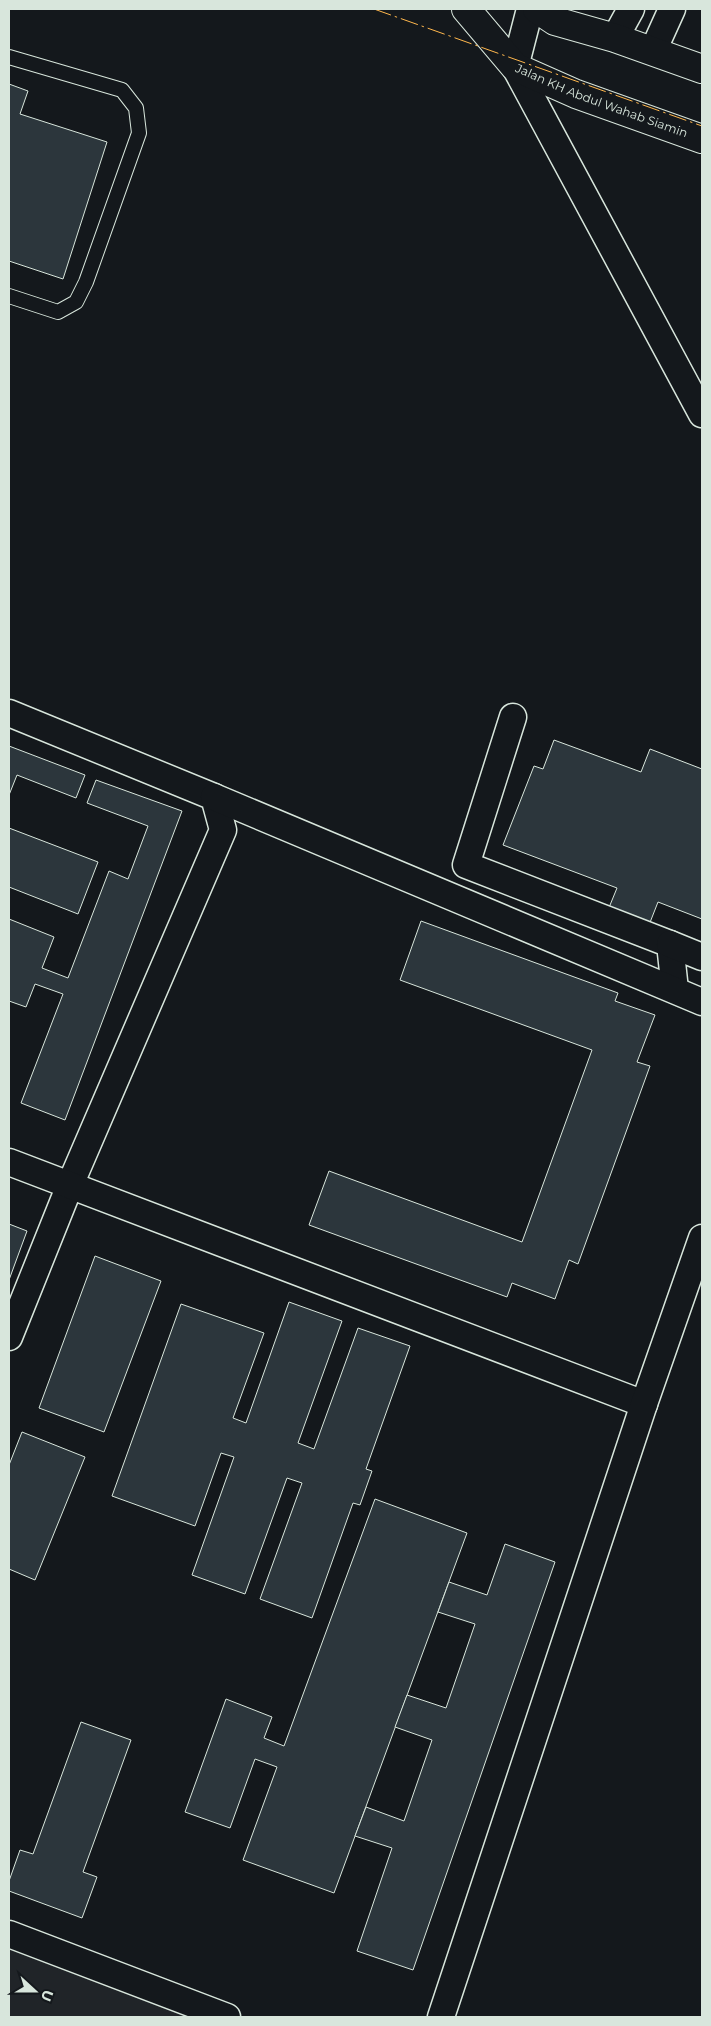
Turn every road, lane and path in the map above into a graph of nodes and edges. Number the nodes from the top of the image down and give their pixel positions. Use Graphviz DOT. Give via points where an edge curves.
graph roads {
  1 [pos="466,9"];
  2 [pos="530,9"];
  3 [pos="537,9"];
  4 [pos="631,9"];
  5 [pos="672,9"];
  6 [pos="615,38"];
  7 [pos="653,51"];
  8 [pos="9,57"];
  9 [pos="515,67"];
  10 [pos="702,69"];
  11 [pos="702,139"];
  12 [pos="9,296"];
  13 [pos="702,414"];
  14 [pos="9,714"];
  15 [pos="513,717"];
  16 [pos="214,798"];
  17 [pos="670,944"];
  18 [pos="702,957"];
  19 [pos="675,990"];
  20 [pos="702,1002"];
  21 [pos="9,1162"];
  22 [pos="70,1185"];
  23 [pos="702,1238"];
  24 [pos="9,1336"];
  25 [pos="644,1404"];
  26 [pos="9,1934"];
  27 [pos="227,2017"];
  28 [pos="441,2017"];
  1 -- 9 [label="main road, Jalan KH Abdul Wahab Siamin"];
  2 -- 9 [label="street"];
  3 -- 6 [label="main road" via="555,21"];
  4 -- 6 [label="street"];
  5 -- 7 [label="street"];
  6 -- 7 [label="main road"];
  7 -- 10 [label="main road"];
  8 -- 12 [label="lane" via="122,90 136,108 139,133 76,302 58,312"];
  9 -- 11 [label="main road, Jalan KH Abdul Wahab Siamin" via="576,94"];
  9 -- 13 [label="street"];
  14 -- 16 [label="street"];
  15 -- 17 [label="street" via="466,865"];
  16 -- 19 [label="street"];
  16 -- 22 [label="street" via="223,830"];
  17 -- 18 [label="street"];
  17 -- 19 [label="street"];
  19 -- 20 [label="street"];
  21 -- 22 [label="street"];
  22 -- 24 [label="street"];
  22 -- 25 [label="street"];
  23 -- 25 [label="street"];
  25 -- 28 [label="street"];
  26 -- 27 [label="street"];
}
